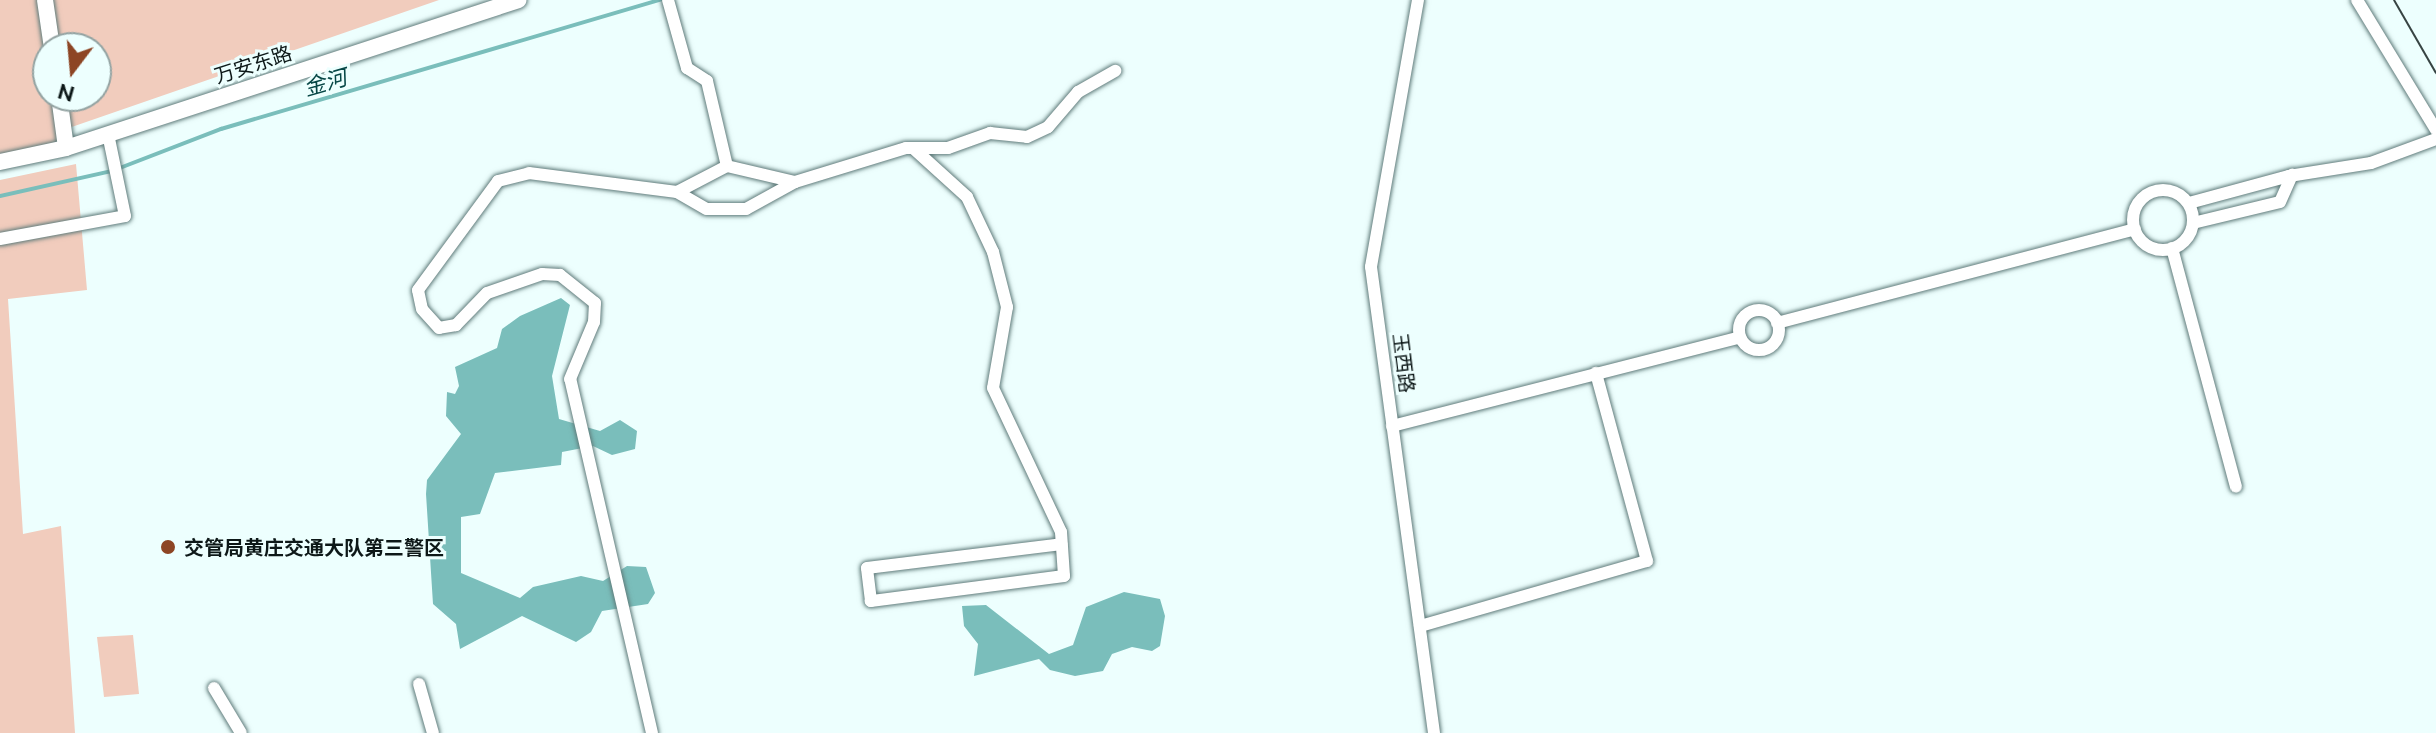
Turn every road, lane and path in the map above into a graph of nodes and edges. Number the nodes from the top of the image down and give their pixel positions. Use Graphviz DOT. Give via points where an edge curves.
graph roads {
  1 [pos="45,0"];
  2 [pos="518,0"];
  3 [pos="668,0"];
  4 [pos="1418,0"];
  5 [pos="2357,0"];
  6 [pos="50,32"];
  7 [pos="1115,71"];
  8 [pos="61,112"];
  9 [pos="2436,130"];
  10 [pos="108,134"];
  11 [pos="2436,139"];
  12 [pos="66,148"];
  13 [pos="913,148"];
  14 [pos="0,162"];
  15 [pos="727,166"];
  16 [pos="2292,175"];
  17 [pos="795,182"];
  18 [pos="677,192"];
  19 [pos="2189,203"];
  20 [pos="2193,223"];
  21 [pos="2135,229"];
  22 [pos="0,239"];
  23 [pos="2172,248"];
  24 [pos="1777,323"];
  25 [pos="1740,337"];
  26 [pos="1596,373"];
  27 [pos="1392,426"];
  28 [pos="2236,487"];
  29 [pos="1062,544"];
  30 [pos="1420,626"];
  31 [pos="419,684"];
  32 [pos="214,688"];
  33 [pos="241,733"];
  34 [pos="433,733"];
  35 [pos="652,733"];
  36 [pos="1434,733"];
  1 -- 6 [label="street"];
  2 -- 10 [label="street, 万安东路"];
  3 -- 15 [label="street" via="687,68 707,81"];
  4 -- 27 [label="street, 玉西路" via="1371,267"];
  5 -- 9 [label="street"];
  7 -- 13 [label="street" via="1078,92 1048,127 1027,137 990,133 948,148"];
  8 -- 12 [label="street"];
  10 -- 12 [label="street, 万安东路"];
  10 -- 22 [label="street" via="125,216"];
  11 -- 16 [label="street" via="2371,163"];
  12 -- 14 [label="street, 万安东路"];
  13 -- 17 [label="street"];
  13 -- 29 [label="street" via="967,197 993,252 1007,307 993,388"];
  15 -- 17 [label="street"];
  15 -- 18 [label="street"];
  16 -- 19 [label="street"];
  16 -- 20 [label="street" via="2280,202"];
  17 -- 18 [label="street" via="746,209 707,209"];
  18 -- 35 [label="street" via="529,173 498,181 418,290 422,309 439,328 456,325 487,293 542,274 560,275 595,303 594,322 570,379"];
  19 -- 20 [label="street"];
  19 -- 21 [label="street" via="2165,190 2147,194 2135,209"];
  20 -- 23 [label="street" via="2185,241"];
  21 -- 23 [label="street" via="2146,244"];
  21 -- 24 [label="street"];
  23 -- 28 [label="street"];
  24 -- 25 [label="street" via="1765,311 1753,311 1743,319"];
  24 -- 25 [label="street" via="1777,338 1768,348 1755,349"];
  25 -- 26 [label="street"];
  26 -- 27 [label="street"];
  26 -- 30 [label="street" via="1647,561"];
  27 -- 30 [label="street, 玉西路"];
  29 -- 29 [label="street" via="1064,576 871,601 867,568"];
  30 -- 36 [label="street, 玉西路"];
  31 -- 34 [label="street"];
  32 -- 33 [label="street"];
}
